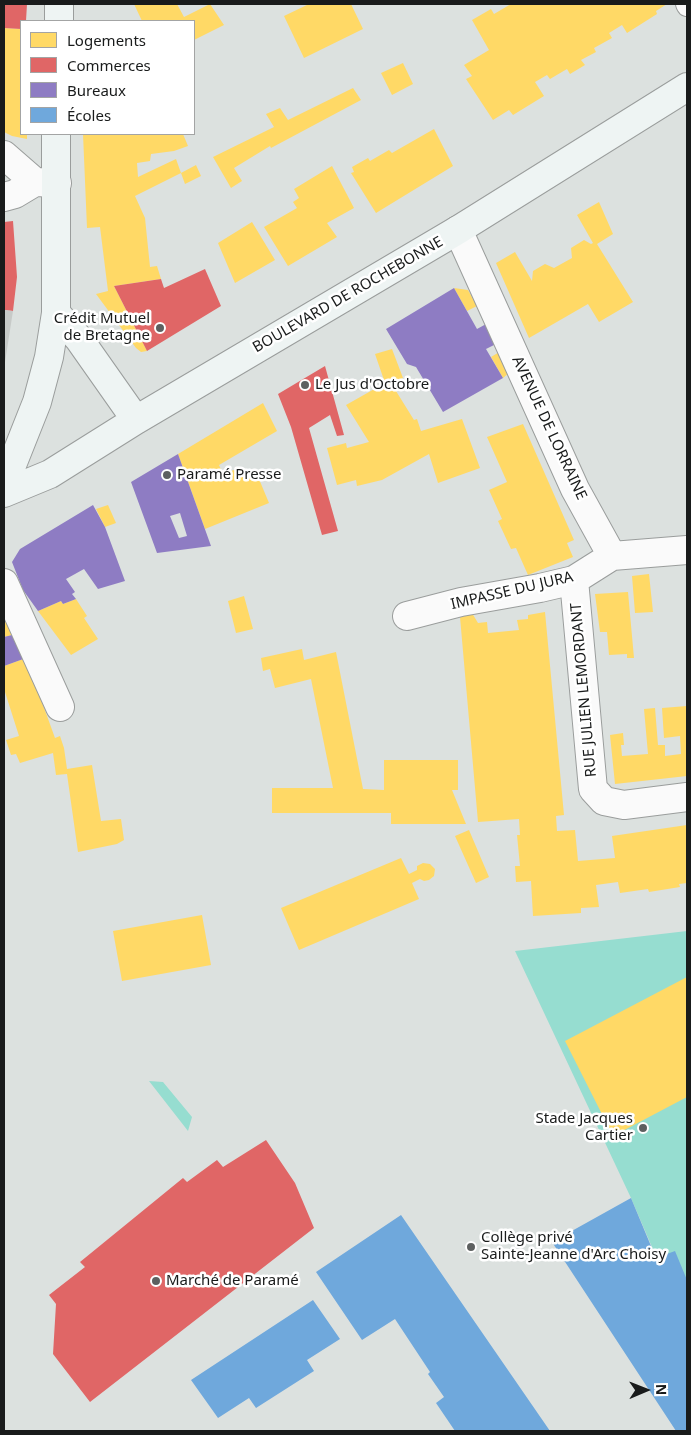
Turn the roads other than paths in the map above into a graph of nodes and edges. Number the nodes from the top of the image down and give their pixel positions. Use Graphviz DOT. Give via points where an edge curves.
graph roads {
  1 [pos="59,4"];
  2 [pos="59,20"];
  3 [pos="687,86"];
  4 [pos="56,135"];
  5 [pos="4,156"];
  6 [pos="46,182"];
  7 [pos="4,197"];
  8 [pos="458,230"];
  9 [pos="56,313"];
  10 [pos="136,420"];
  11 [pos="4,485"];
  12 [pos="4,493"];
  13 [pos="687,550"];
  14 [pos="612,556"];
  15 [pos="574,580"];
  16 [pos="4,583"];
  17 [pos="407,616"];
  18 [pos="60,707"];
  19 [pos="687,797"];
  1 -- 2 [label="street"];
  3 -- 8 [label="street, BOULEVARD DE ROCHEBONNE"];
  4 -- 6 [label="street"];
  5 -- 6 [label="street"];
  6 -- 7 [label="street"];
  6 -- 9 [label="street"];
  8 -- 10 [label="street, BOULEVARD DE ROCHEBONNE"];
  8 -- 14 [label="street, AVENUE DE LORRAINE" via="575,489"];
  9 -- 10 [label="street" via="79,339"];
  9 -- 11 [label="street" via="37,402"];
  10 -- 12 [label="street, BOULEVARD DE ROCHEBONNE" via="50,474"];
  13 -- 14 [label="street"];
  14 -- 15 [label="street, IMPASSE DU JURA"];
  15 -- 17 [label="street, IMPASSE DU JURA"];
  15 -- 19 [label="street, RUE JULIEN LEMORDANT" via="594,789 604,801 624,805"];
  16 -- 18 [label="street"];
}
